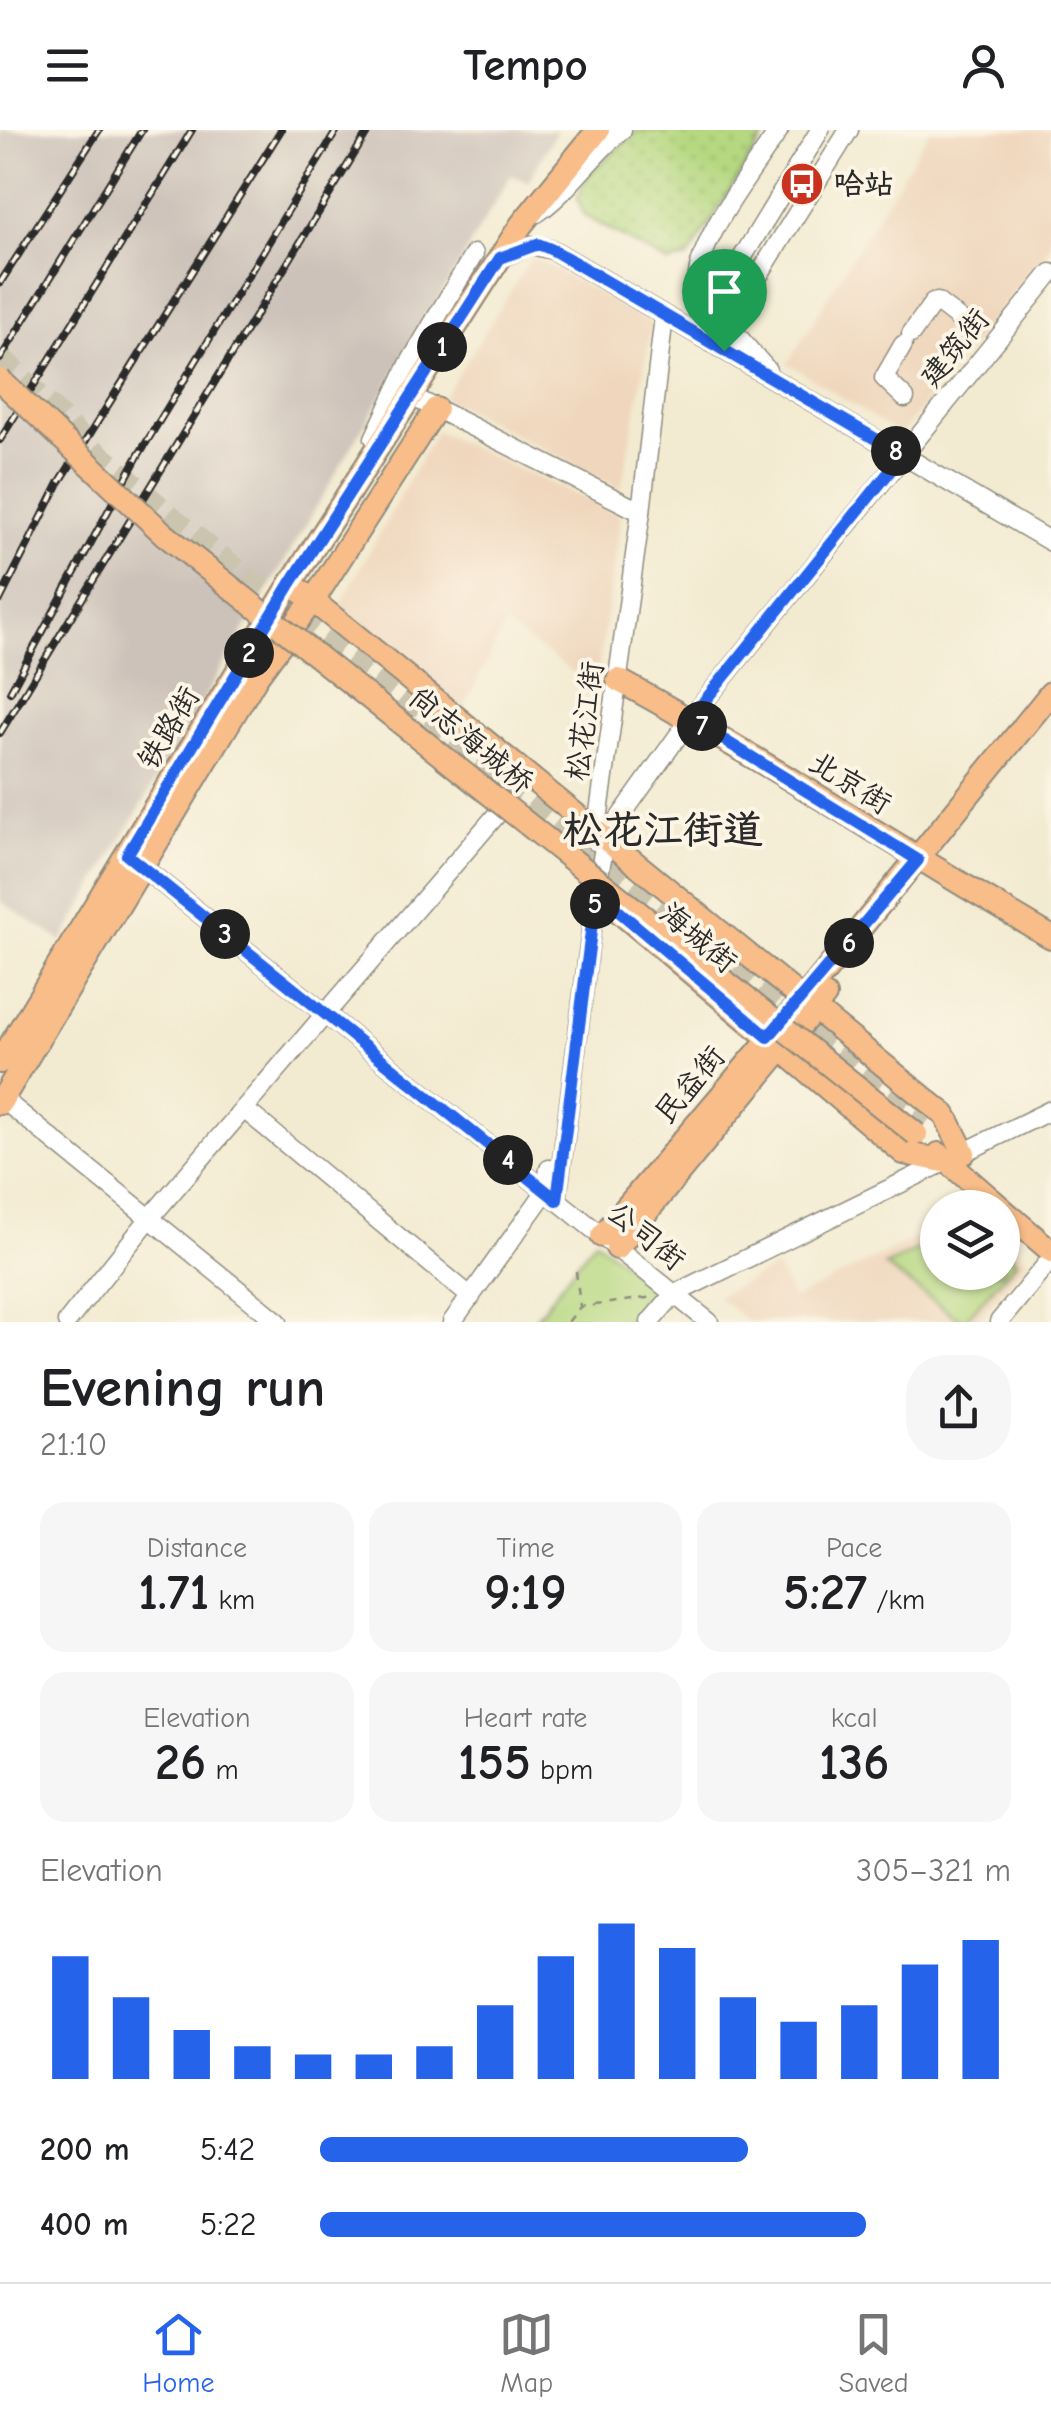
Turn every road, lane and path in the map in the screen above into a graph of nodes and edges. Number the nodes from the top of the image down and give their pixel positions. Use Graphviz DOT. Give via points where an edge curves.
graph roads {
  1 [pos="598,130"];
  2 [pos="622,130"];
  3 [pos="779,130"];
  4 [pos="820,130"];
  5 [pos="849,130"];
  6 [pos="521,225"];
  7 [pos="474,254"];
  8 [pos="500,258"];
  9 [pos="1051,273"];
  10 [pos="664,316"];
  11 [pos="732,329"];
  12 [pos="992,346"];
  13 [pos="724,351"];
  14 [pos="0,380"];
  15 [pos="777,382"];
  16 [pos="645,393"];
  17 [pos="410,396"];
  18 [pos="436,409"];
  19 [pos="931,421"];
  20 [pos="903,455"];
  21 [pos="345,501"];
  22 [pos="641,512"];
  23 [pos="1051,542"];
  24 [pos="291,583"];
  25 [pos="313,601"];
  26 [pos="274,634"];
  27 [pos="618,680"];
  28 [pos="1051,693"];
  29 [pos="1051,717"];
  30 [pos="690,719"];
  31 [pos="499,812"];
  32 [pos="602,833"];
  33 [pos="134,861"];
  34 [pos="924,863"];
  35 [pos="591,887"];
  36 [pos="1051,936"];
  37 [pos="810,1003"];
  38 [pos="324,1014"];
  39 [pos="775,1043"];
  40 [pos="0,1062"];
  41 [pos="1,1100"];
  42 [pos="244,1110"];
  43 [pos="1051,1110"];
  44 [pos="956,1157"];
  45 [pos="986,1190"];
  46 [pos="552,1196"];
  47 [pos="149,1219"];
  48 [pos="1020,1225"];
  49 [pos="610,1242"];
  50 [pos="1051,1255"];
  51 [pos="576,1271"];
  52 [pos="674,1294"];
  53 [pos="471,1297"];
  54 [pos="580,1308"];
  55 [pos="67,1322"];
  56 [pos="278,1322"];
  57 [pos="452,1322"];
  58 [pos="568,1322"];
  59 [pos="650,1322"];
  60 [pos="709,1322"];
  61 [pos="999,1322"];
  1 -- 6 [label="main road, 铁路街"];
  2 -- 6 [label="street" via="556,199"];
  3 -- 13 [label="street" via="723,218 698,272 702,312"];
  4 -- 11 [label="street" via="724,286"];
  5 -- 11 [label="street" via="737,310"];
  6 -- 8 [label="main road, 铁路街"];
  7 -- 21 [label="street" via="408,364"];
  8 -- 10 [label="street" via="545,246"];
  8 -- 17 [label="main road, 铁路街"];
  9 -- 12 [label="street, 建筑街"];
  10 -- 13 [label="street"];
  10 -- 22 [label="street, 松花江街"];
  11 -- 15 [label="street"];
  12 -- 19 [label="street, 建筑街"];
  12 -- 19 [label="street" via="932,304 884,378"];
  13 -- 15 [label="street"];
  14 -- 44 [label="main road, 尚志海城桥, bridge" via="164,534"];
  15 -- 20 [label="street"];
  16 -- 22 [label="street" via="634,482"];
  17 -- 18 [label="street"];
  17 -- 21 [label="main road, 铁路街"];
  18 -- 22 [label="street"];
  18 -- 25 [label="main road, 铁路街"];
  19 -- 20 [label="street, 建筑街"];
  20 -- 23 [label="street"];
  20 -- 30 [label="street, 建筑街"];
  21 -- 24 [label="main road, 铁路街"];
  22 -- 27 [label="street, 松花江街"];
  24 -- 25 [label="main road, 海城街"];
  24 -- 26 [label="main road, 铁路街"];
  25 -- 26 [label="main road, 铁路街"];
  25 -- 32 [label="main road, 海城街"];
  26 -- 31 [label="main road, 海城街"];
  26 -- 33 [label="main road, 铁路街"];
  27 -- 30 [label="main road, 北京街"];
  27 -- 32 [label="street, 松花江街"];
  28 -- 34 [label="main road, 民益街"];
  29 -- 34 [label="main road, 民益街"];
  30 -- 32 [label="street, 建筑街"];
  30 -- 34 [label="main road, 北京街"];
  31 -- 35 [label="main road, 海城街"];
  31 -- 38 [label="street"];
  32 -- 35 [label="street, 松花江街"];
  32 -- 37 [label="main road, 海城街"];
  33 -- 38 [label="street, 公司街"];
  33 -- 40 [label="main road, 铁路街"];
  33 -- 41 [label="main road, 铁路街"];
  34 -- 36 [label="main road, 北京街"];
  34 -- 37 [label="main road, 民益街"];
  35 -- 39 [label="main road, 海城街"];
  35 -- 46 [label="street, 松花江街"];
  37 -- 39 [label="main road, 民益街"];
  37 -- 44 [label="main road, 海城街" via="945,1115"];
  38 -- 42 [label="street"];
  38 -- 46 [label="street, 公司街"];
  39 -- 44 [label="main road, 海城街" via="904,1153"];
  39 -- 49 [label="main road, 民益街"];
  41 -- 47 [label="street"];
  42 -- 47 [label="street"];
  42 -- 53 [label="street"];
  43 -- 44 [label="street"];
  44 -- 45 [label="main road, 海城街"];
  44 -- 52 [label="street"];
  46 -- 49 [label="street, 公司街"];
  46 -- 53 [label="street"];
  47 -- 55 [label="street"];
  47 -- 56 [label="street"];
  48 -- 50 [label="main road, 海城街"];
  49 -- 52 [label="street, 公司街"];
  50 -- 61 [label="street"];
  51 -- 54 [label="path"];
  52 -- 54 [label="path"];
  52 -- 59 [label="street"];
  52 -- 60 [label="street, 公司街"];
  53 -- 57 [label="street"];
  54 -- 58 [label="path"];
}
